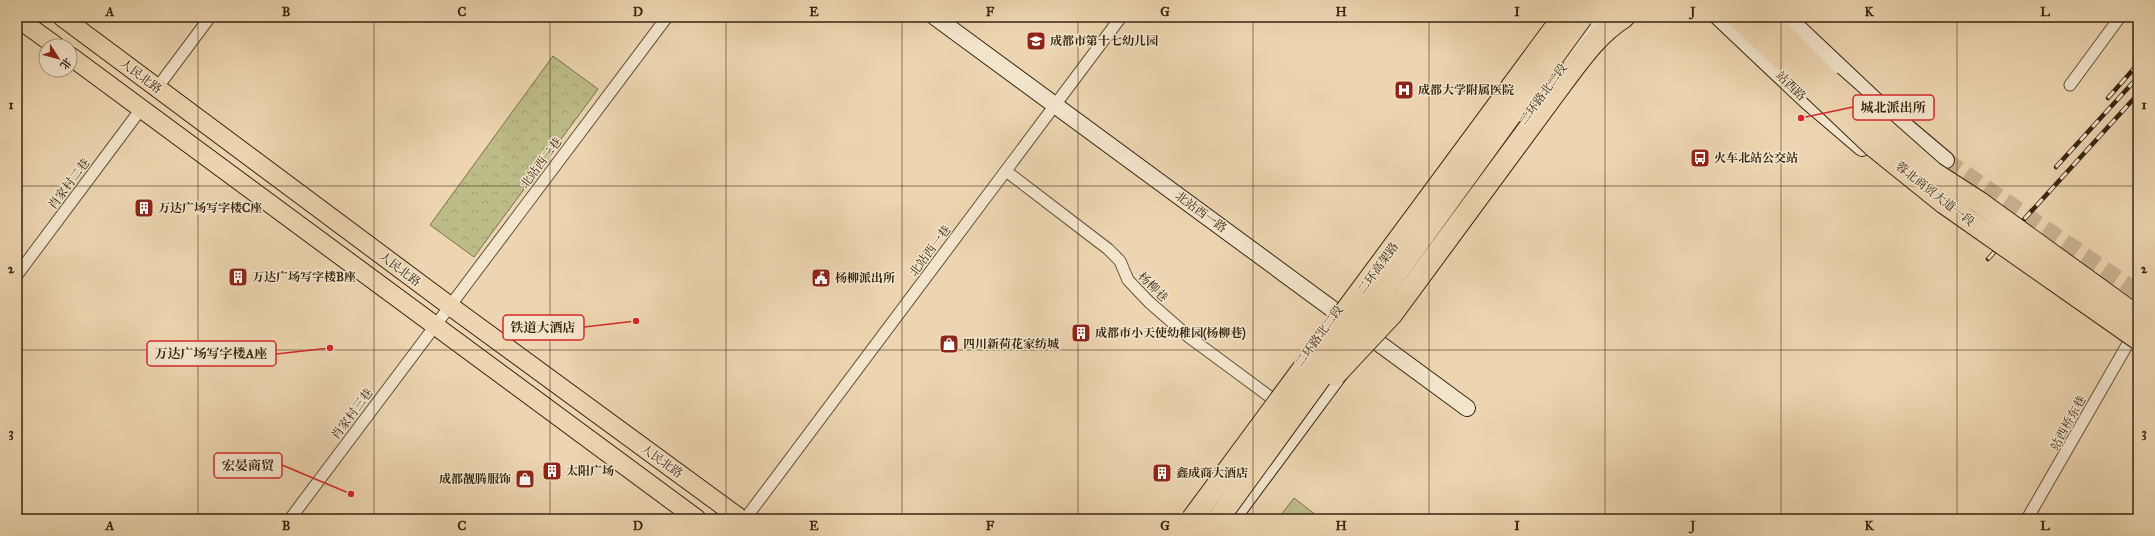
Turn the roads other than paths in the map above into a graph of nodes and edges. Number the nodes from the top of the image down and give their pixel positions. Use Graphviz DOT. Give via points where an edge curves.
graph roads {
  1 [pos="62,17"];
  2 [pos="210,17"];
  3 [pos="667,17"];
  4 [pos="935,17"];
  5 [pos="1121,17"];
  6 [pos="1554,17"];
  7 [pos="1563,17"];
  8 [pos="1582,17"];
  9 [pos="1599,17"];
  10 [pos="1624,17"];
  11 [pos="1718,17"];
  12 [pos="1729,17"];
  13 [pos="1787,17"];
  14 [pos="2120,17"];
  15 [pos="17,18"];
  16 [pos="1751,21"];
  17 [pos="45,38"];
  18 [pos="78,62"];
  19 [pos="2070,85"];
  20 [pos="157,88"];
  21 [pos="1056,104"];
  22 [pos="142,109"];
  23 [pos="1946,160"];
  24 [pos="1006,171"];
  25 [pos="1921,198"];
  26 [pos="17,275"];
  27 [pos="450,306"];
  28 [pos="1337,312"];
  29 [pos="2138,317"];
  30 [pos="435,325"];
  31 [pos="1369,335"];
  32 [pos="2135,342"];
  33 [pos="1273,398"];
  34 [pos="1467,408"];
  35 [pos="1277,437"];
  36 [pos="290,519"];
  37 [pos="697,519"];
  38 [pos="741,519"];
  39 [pos="744,519"];
  40 [pos="1184,519"];
  41 [pos="1192,519"];
  42 [pos="1218,519"];
  43 [pos="1232,519"];
  44 [pos="2027,519"];
  1 -- 20 [label="main road, 人民北路"];
  2 -- 20 [label="street"];
  3 -- 27 [label="street, 北站西二巷"];
  4 -- 21 [label="main road, 北站西一路"];
  5 -- 21 [label="street, 北站西一巷"];
  6 -- 28 [label="main road, 二环路北二段"];
  7 -- 41 [label="highway, 二环高架路, bridge"];
  8 -- 35 [label="highway, 二环高架路, bridge"];
  9 -- 31 [label="main road, 二环路北二段"];
  10 -- 35 [label="highway, bridge" via="1612,25 1586,52 1392,314"];
  11 -- 25 [label="main road, 站西路" via="1808,102"];
  12 -- 16 [label="highway"];
  13 -- 23 [label="main road" via="1876,101"];
  14 -- 19 [label="street"];
  15 -- 17 [label="main road"];
  16 -- 29 [label="highway, 蓉北商贸大道一段, bridge" via="1830,81 1934,173"];
  16 -- 32 [label="highway, 蓉北商贸大道一段, bridge" via="1872,145 1944,203"];
  18 -- 22 [label="main road, 人民北路"];
  20 -- 27 [label="main road, 人民北路"];
  21 -- 24 [label="street, 北站西一巷"];
  21 -- 28 [label="main road, 北站西一路"];
  22 -- 26 [label="street, 肖家村二巷"];
  22 -- 30 [label="main road, 人民北路"];
  24 -- 33 [label="street, 杨柳巷" via="1108,250 1120,261 1128,280 1188,337"];
  24 -- 39 [label="street, 北站西一巷"];
  27 -- 30 [label="street, 北站西二巷"];
  27 -- 38 [label="main road, 人民北路"];
  28 -- 31 [label="main road, 北站西一路"];
  28 -- 33 [label="main road, 二环路北二段"];
  30 -- 36 [label="street, 肖家村三巷"];
  30 -- 37 [label="main road, 人民北路"];
  31 -- 34 [label="main road, 北站西一路"];
  31 -- 43 [label="main road, 二环路北二段"];
  32 -- 44 [label="street, 站西桥东巷"];
  33 -- 40 [label="main road, 二环路北二段"];
  35 -- 42 [label="highway, 二环高架路, bridge"];
}
